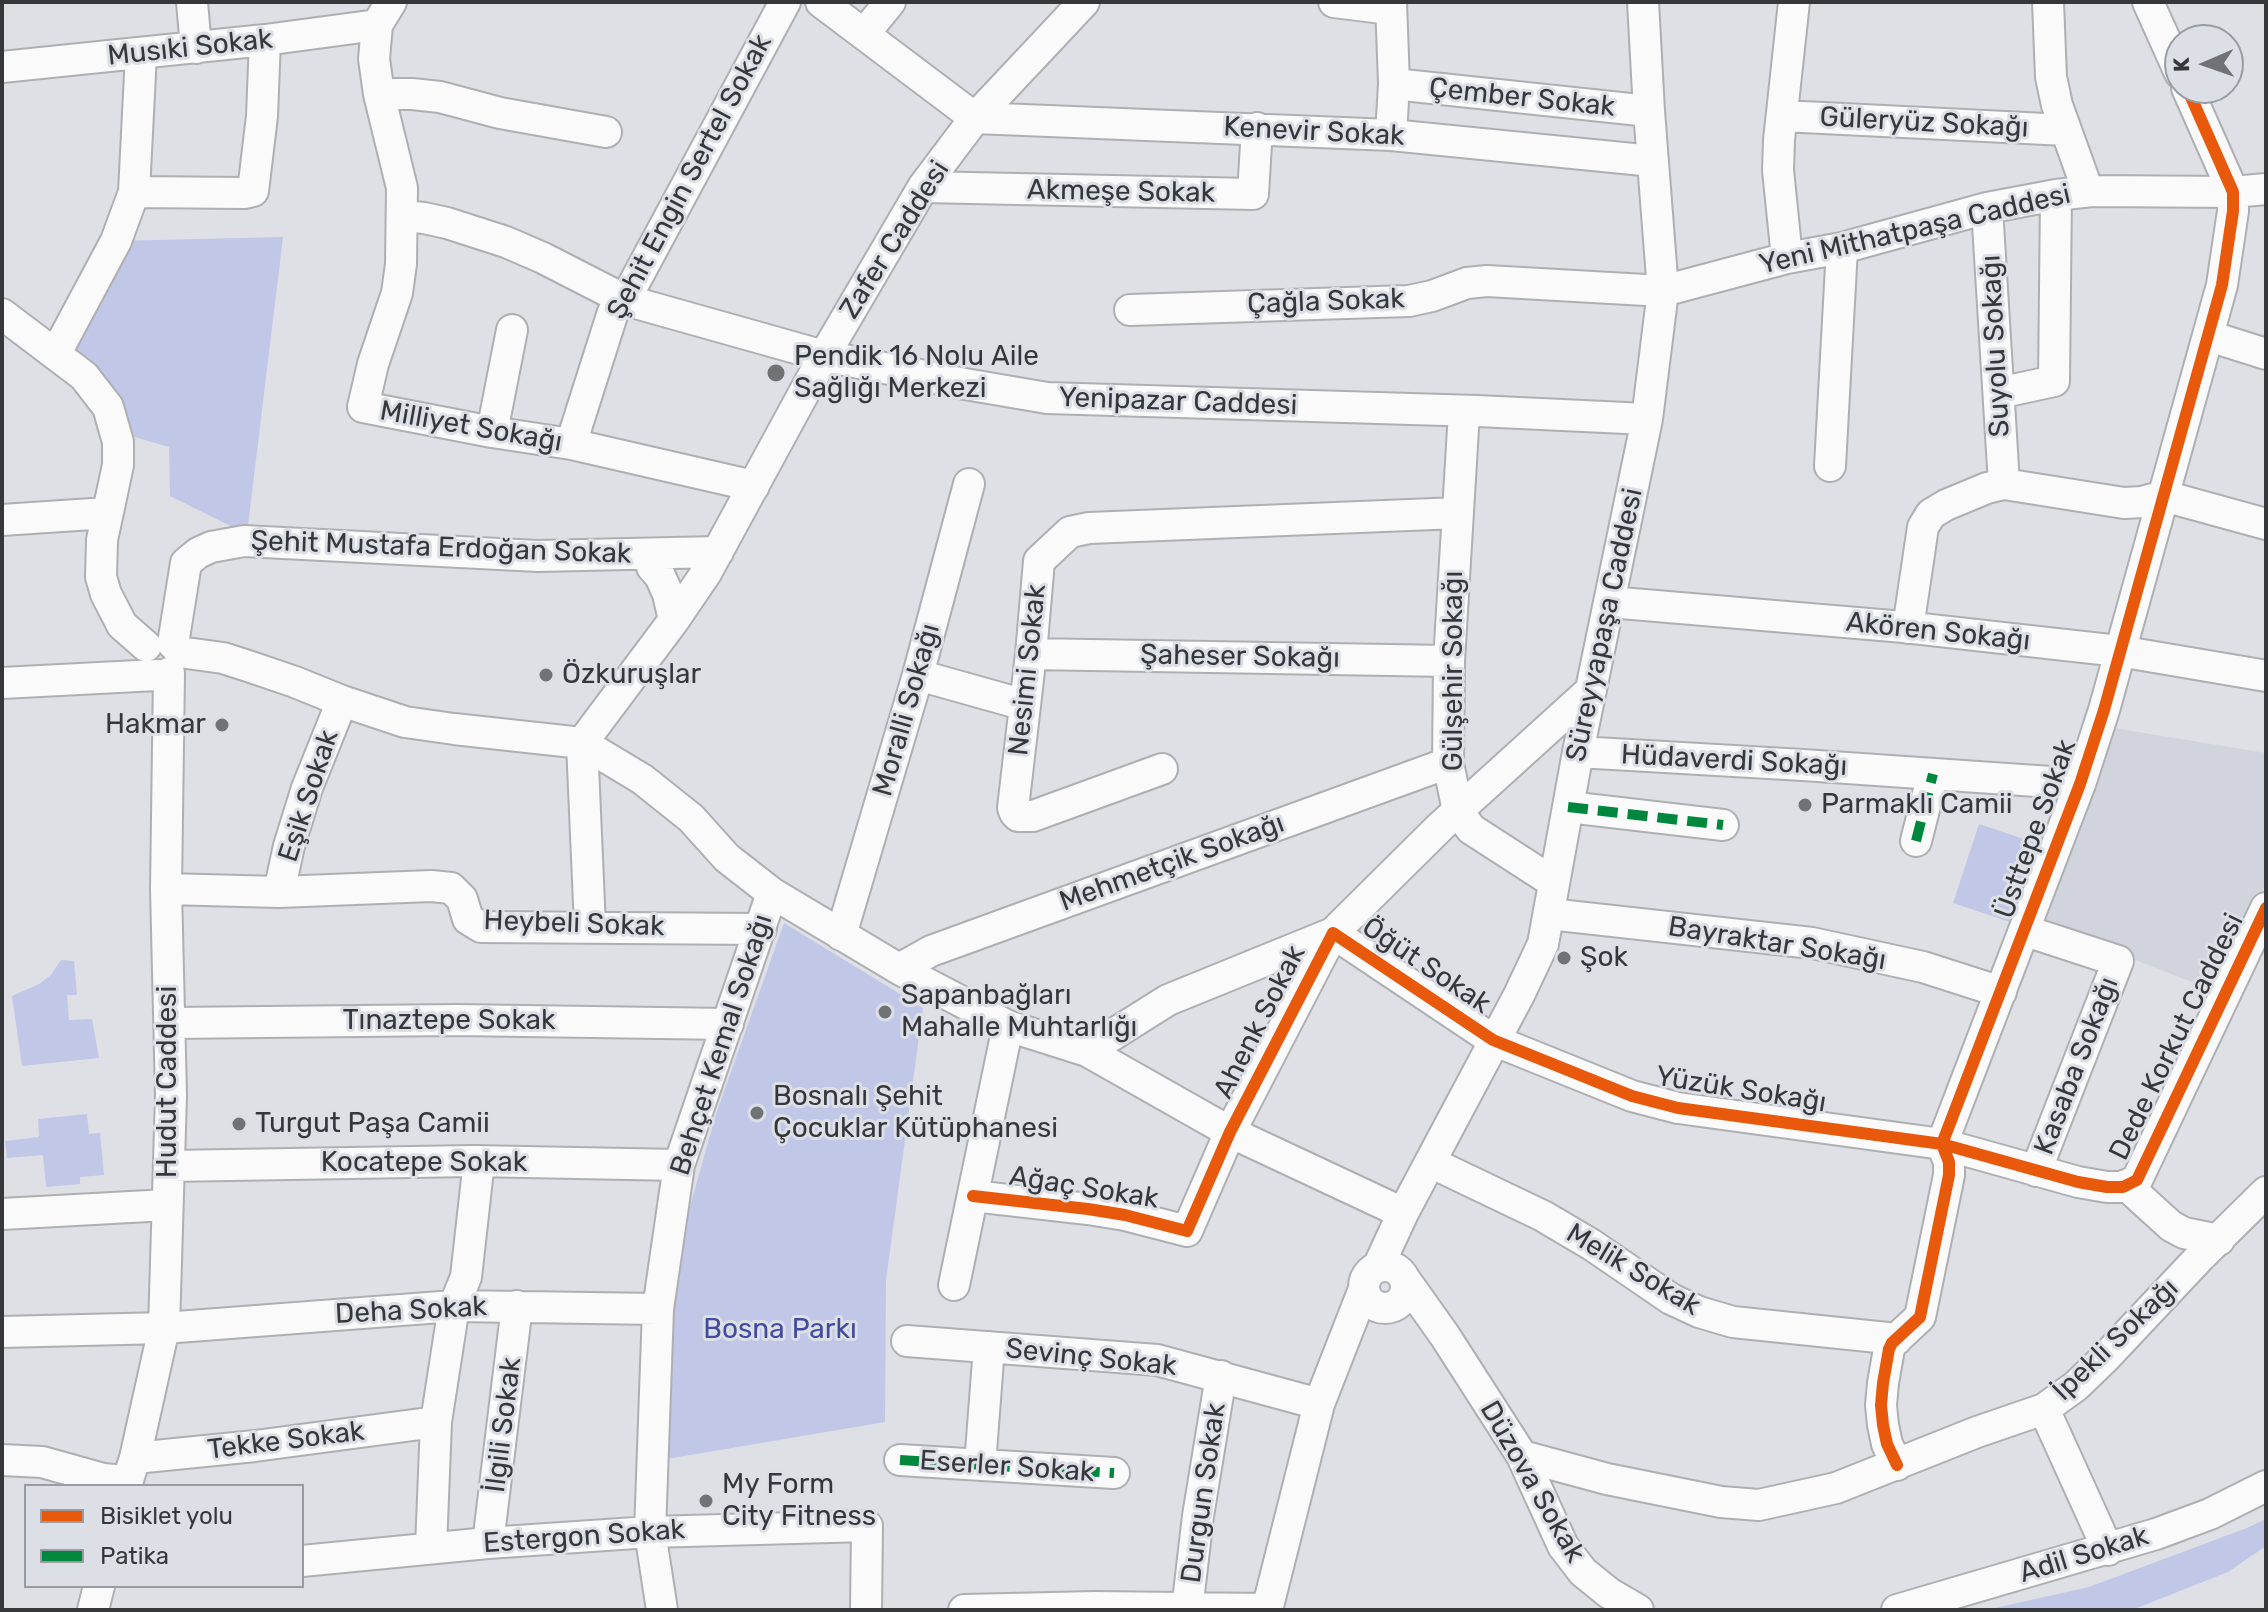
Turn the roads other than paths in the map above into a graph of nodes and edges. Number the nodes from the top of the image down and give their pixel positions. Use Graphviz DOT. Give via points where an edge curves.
graph roads {
  1 [pos="192,2"];
  2 [pos="785,2"];
  3 [pos="821,2"];
  4 [pos="890,2"];
  5 [pos="1084,2"];
  6 [pos="1334,2"];
  7 [pos="1643,2"];
  8 [pos="1794,2"];
  9 [pos="2048,2"];
  10 [pos="2148,2"];
  11 [pos="1391,5"];
  12 [pos="384,14"];
  13 [pos="864,34"];
  14 [pos="2164,38"];
  15 [pos="265,40"];
  16 [pos="196,48"];
  17 [pos="141,54"];
  18 [pos="2,55"];
  19 [pos="2,67"];
  20 [pos="1394,84"];
  21 [pos="379,94"];
  22 [pos="2194,104"];
  23 [pos="1649,111"];
  24 [pos="1782,116"];
  25 [pos="975,118"];
  26 [pos="1257,128"];
  27 [pos="2066,130"];
  28 [pos="606,132"];
  29 [pos="1391,135"];
  30 [pos="1653,161"];
  31 [pos="923,187"];
  32 [pos="2266,189"];
  33 [pos="2088,191"];
  34 [pos="134,192"];
  35 [pos="2233,192"];
  36 [pos="2056,195"];
  37 [pos="1987,208"];
  38 [pos="402,216"];
  39 [pos="1842,248"];
  40 [pos="1787,258"];
  41 [pos="1663,291"];
  42 [pos="625,300"];
  43 [pos="1130,310"];
  44 [pos="2,314"];
  45 [pos="512,330"];
  46 [pos="2209,336"];
  47 [pos="56,353"];
  48 [pos="2266,354"];
  49 [pos="824,356"];
  50 [pos="1999,393"];
  51 [pos="1464,412"];
  52 [pos="1647,419"];
  53 [pos="492,432"];
  54 [pos="571,444"];
  55 [pos="1830,466"];
  56 [pos="969,484"];
  57 [pos="2004,484"];
  58 [pos="754,486"];
  59 [pos="2164,496"];
  60 [pos="107,513"];
  61 [pos="1458,513"];
  62 [pos="2,520"];
  63 [pos="2266,524"];
  64 [pos="211,547"];
  65 [pos="714,559"];
  66 [pos="652,567"];
  67 [pos="1609,602"];
  68 [pos="674,620"];
  69 [pos="1908,628"];
  70 [pos="2119,651"];
  71 [pos="1031,654"];
  72 [pos="161,657"];
  73 [pos="1449,661"];
  74 [pos="918,675"];
  75 [pos="2266,676"];
  76 [pos="2,683"];
  77 [pos="1591,690"];
  78 [pos="342,701"];
  79 [pos="1025,705"];
  80 [pos="582,743"];
  81 [pos="1578,752"];
  82 [pos="1448,763"];
  83 [pos="1162,769"];
  84 [pos="1933,774"];
  85 [pos="2080,784"];
  86 [pos="1568,807"];
  87 [pos="1458,811"];
  88 [pos="1723,825"];
  89 [pos="1916,841"];
  90 [pos="1553,882"];
  91 [pos="166,889"];
  92 [pos="279,892"];
  93 [pos="772,893"];
  94 [pos="2266,908"];
  95 [pos="1549,914"];
  96 [pos="590,927"];
  97 [pos="761,929"];
  98 [pos="2026,931"];
  99 [pos="1333,933"];
  100 [pos="841,935"];
  101 [pos="899,969"];
  102 [pos="2001,992"];
  103 [pos="170,1023"];
  104 [pos="728,1024"];
  105 [pos="1008,1026"];
  106 [pos="1493,1040"];
  107 [pos="1087,1051"];
  108 [pos="1230,1132"];
  109 [pos="1942,1144"];
  110 [pos="479,1161"];
  111 [pos="1430,1162"];
  112 [pos="679,1165"];
  113 [pos="169,1166"];
  114 [pos="2036,1171"];
  115 [pos="2126,1185"];
  116 [pos="2266,1192"];
  117 [pos="973,1196"];
  118 [pos="167,1205"];
  119 [pos="1403,1213"];
  120 [pos="2,1214"];
  121 [pos="1187,1231"];
  122 [pos="2219,1240"];
  123 [pos="954,1285"];
  124 [pos="1388,1287"];
  125 [pos="454,1306"];
  126 [pos="517,1306"];
  127 [pos="658,1309"];
  128 [pos="164,1328"];
  129 [pos="2,1332"];
  130 [pos="1897,1339"];
  131 [pos="907,1341"];
  132 [pos="989,1347"];
  133 [pos="1221,1376"];
  134 [pos="1319,1404"];
  135 [pos="2044,1409"];
  136 [pos="436,1422"];
  137 [pos="1522,1456"];
  138 [pos="2,1460"];
  139 [pos="900,1460"];
  140 [pos="980,1465"];
  141 [pos="1897,1465"];
  142 [pos="1114,1473"];
  143 [pos="130,1475"];
  144 [pos="2266,1486"];
  145 [pos="650,1532"];
  146 [pos="488,1543"];
  147 [pos="431,1548"];
  148 [pos="2108,1550"];
  149 [pos="304,1561"];
  150 [pos="98,1588"];
  151 [pos="93,1610"];
  152 [pos="662,1610"];
  153 [pos="866,1610"];
  154 [pos="964,1610"];
  155 [pos="1187,1610"];
  156 [pos="1267,1610"];
  157 [pos="1638,1610"];
  158 [pos="1897,1610"];
  1 -- 16 [label="street"];
  2 -- 42 [label="street, Şehit Engin Sertel Sokak"];
  3 -- 13 [label="street"];
  4 -- 13 [label="street"];
  5 -- 25 [label="street, Zafer Caddesi"];
  6 -- 11 [label="street"];
  7 -- 23 [label="street, Süreyyapaşa Caddesi"];
  8 -- 24 [label="street"];
  9 -- 27 [label="street" via="2051,77"];
  10 -- 14 [label="street"];
  11 -- 20 [label="street"];
  12 -- 15 [label="street, Musıki Sokak"];
  12 -- 21 [label="street, Milliyet Sokağı" via="374,59"];
  13 -- 25 [label="street"];
  15 -- 16 [label="street, Musıki Sokak"];
  15 -- 34 [label="street" via="253,191"];
  16 -- 17 [label="street, Musıki Sokak"];
  17 -- 19 [label="street, Musıki Sokak"];
  17 -- 34 [label="street"];
  18 -- 19 [label="street"];
  20 -- 23 [label="street, Çember Sokak"];
  20 -- 29 [label="street"];
  21 -- 28 [label="street" via="440,97"];
  21 -- 38 [label="street, Milliyet Sokağı" via="402,188"];
  22 -- 35 [label="street"];
  23 -- 30 [label="street, Süreyyapaşa Caddesi"];
  24 -- 27 [label="street, Güleryüz Sokağı"];
  24 -- 40 [label="street" via="1778,170"];
  25 -- 26 [label="street, Kenevir Sokak"];
  25 -- 31 [label="street, Zafer Caddesi"];
  26 -- 29 [label="street, Kenevir Sokak"];
  26 -- 31 [label="street, Akmeşe Sokak" via="1253,194"];
  27 -- 33 [label="street"];
  29 -- 30 [label="street, Kenevir Sokak"];
  30 -- 41 [label="street, Süreyyapaşa Caddesi"];
  31 -- 49 [label="street, Zafer Caddesi"];
  32 -- 35 [label="street, Yeni Mithatpaşa Caddesi"];
  33 -- 35 [label="street, Yeni Mithatpaşa Caddesi"];
  33 -- 36 [label="street, Yeni Mithatpaşa Caddesi"];
  34 -- 47 [label="street" via="116,241"];
  35 -- 46 [label="street, Üsttepe Sokak" via="2222,285"];
  36 -- 37 [label="street, Yeni Mithatpaşa Caddesi"];
  36 -- 50 [label="street" via="2054,381"];
  37 -- 39 [label="street, Yeni Mithatpaşa Caddesi"];
  37 -- 50 [label="street, Suyolu Sokağı"];
  38 -- 42 [label="street, Yenipazar Caddesi" via="447,223 506,242"];
  38 -- 53 [label="street, Milliyet Sokağı" via="397,293 363,407"];
  39 -- 40 [label="street, Yeni Mithatpaşa Caddesi"];
  39 -- 55 [label="street"];
  40 -- 41 [label="street, Yeni Mithatpaşa Caddesi"];
  41 -- 43 [label="street, Çağla Sokak" via="1487,281 1409,301"];
  41 -- 52 [label="street, Süreyyapaşa Caddesi"];
  42 -- 49 [label="street, Yenipazar Caddesi"];
  42 -- 54 [label="street, Şehit Engin Sertel Sokak" via="613,312"];
  44 -- 47 [label="street"];
  45 -- 53 [label="street"];
  46 -- 48 [label="street"];
  46 -- 59 [label="street, Üsttepe Sokak"];
  47 -- 60 [label="street" via="96,389 114,425 118,465"];
  49 -- 51 [label="street, Yenipazar Caddesi" via="1047,398"];
  49 -- 58 [label="street, Zafer Caddesi"];
  50 -- 57 [label="street, Suyolu Sokağı"];
  51 -- 52 [label="street, Yenipazar Caddesi"];
  51 -- 61 [label="street, Gülşehir Sokağı"];
  52 -- 67 [label="street, Süreyyapaşa Caddesi"];
  53 -- 54 [label="street, Milliyet Sokağı"];
  54 -- 58 [label="street, Milliyet Sokağı"];
  56 -- 74 [label="street, Moralli Sokağı"];
  57 -- 59 [label="street" via="2124,503"];
  57 -- 69 [label="street" via="1931,514 1923,527"];
  58 -- 65 [label="street, Zafer Caddesi"];
  59 -- 63 [label="street"];
  59 -- 70 [label="street, Üsttepe Sokak"];
  60 -- 62 [label="street"];
  60 -- 72 [label="street" via="101,577 106,594 122,625"];
  61 -- 71 [label="street, Nesimi Sokak" via="1070,532 1039,561"];
  61 -- 73 [label="street, Gülşehir Sokağı"];
  64 -- 65 [label="street, Şehit Mustafa Erdoğan Sokak" via="244,541"];
  64 -- 66 [label="street, Şehit Mustafa Erdoğan Sokak" via="512,570"];
  64 -- 72 [label="street, Şehit Mustafa Erdoğan Sokak" via="186,563"];
  65 -- 66 [label="street, Şehit Mustafa Erdoğan Sokak"];
  65 -- 68 [label="street, Zafer Caddesi"];
  66 -- 68 [label="street" via="668,594"];
  67 -- 69 [label="street, Akören Sokağı"];
  67 -- 77 [label="street, Süreyyapaşa Caddesi"];
  68 -- 80 [label="street, Zafer Caddesi"];
  69 -- 70 [label="street, Akören Sokağı"];
  70 -- 75 [label="street, Akören Sokağı"];
  70 -- 85 [label="street, Üsttepe Sokak"];
  71 -- 73 [label="street, Şaheser Sokağı"];
  71 -- 79 [label="street, Nesimi Sokak"];
  72 -- 76 [label="street" via="97,679"];
  72 -- 78 [label="street" via="223,658"];
  72 -- 91 [label="street, Hudut Caddesi"];
  73 -- 82 [label="street, Gülşehir Sokağı"];
  74 -- 79 [label="street"];
  74 -- 100 [label="street, Moralli Sokağı"];
  77 -- 81 [label="street, Süreyyapaşa Caddesi"];
  77 -- 87 [label="street"];
  78 -- 80 [label="street" via="405,722"];
  78 -- 92 [label="street, Eşik Sokak" via="307,788"];
  79 -- 83 [label="street, Nesimi Sokak" via="1013,808 1018,816 1033,816"];
  80 -- 93 [label="street" via="642,779"];
  80 -- 96 [label="street"];
  81 -- 84 [label="street, Hüdaverdi Sokağı"];
  81 -- 86 [label="street, Süreyyapaşa Caddesi"];
  82 -- 87 [label="street, Gülşehir Sokağı"];
  82 -- 101 [label="street, Mehmetçik Sokağı" via="931,951"];
  84 -- 85 [label="street, Hüdaverdi Sokağı"];
  84 -- 89 [label="street"];
  85 -- 98 [label="street, Üsttepe Sokak"];
  86 -- 88 [label="street"];
  86 -- 90 [label="street, Süreyyapaşa Caddesi"];
  87 -- 90 [label="street, Gülşehir Sokağı" via="1471,829"];
  87 -- 99 [label="street"];
  90 -- 95 [label="street, Süreyyapaşa Caddesi"];
  91 -- 92 [label="street, Heybeli Sokak"];
  91 -- 103 [label="street, Hudut Caddesi"];
  92 -- 96 [label="street, Heybeli Sokak" via="451,888 462,899 468,919 481,927"];
  93 -- 97 [label="street, Behçet Kemal Sokağı"];
  93 -- 100 [label="street"];
  94 -- 115 [label="street, Dede Korkut Caddesi" via="2137,1180"];
  95 -- 102 [label="street, Bayraktar Sokağı" via="1812,943 1923,967"];
  95 -- 106 [label="street, Süreyyapaşa Caddesi" via="1543,944"];
  96 -- 97 [label="street, Heybeli Sokak"];
  97 -- 104 [label="street, Behçet Kemal Sokağı"];
  98 -- 102 [label="street, Üsttepe Sokak"];
  98 -- 114 [label="street, Kasaba Sokağı" via="2118,961"];
  99 -- 106 [label="street, Öğüt Sokak"];
  99 -- 107 [label="street" via="1168,1000"];
  99 -- 108 [label="street, Ahenk Sokak"];
  100 -- 101 [label="street"];
  101 -- 105 [label="street"];
  102 -- 109 [label="street, Üsttepe Sokak"];
  103 -- 104 [label="street, Tınaztepe Sokak"];
  103 -- 113 [label="street, Hudut Caddesi"];
  104 -- 112 [label="street, Behçet Kemal Sokağı"];
  105 -- 107 [label="street"];
  105 -- 117 [label="street"];
  106 -- 109 [label="street, Yüzük Sokağı" via="1632,1096 1678,1108"];
  106 -- 111 [label="street, Süreyyapaşa Caddesi"];
  107 -- 108 [label="street"];
  108 -- 119 [label="street"];
  108 -- 121 [label="street, Ahenk Sokak"];
  109 -- 114 [label="street, Dede Korkut Caddesi"];
  109 -- 130 [label="street, Üsttepe Sokak" via="1949,1175 1920,1317"];
  110 -- 112 [label="street, Kocatepe Sokak"];
  110 -- 113 [label="street, Kocatepe Sokak"];
  110 -- 125 [label="street" via="466,1277"];
  111 -- 119 [label="street, Süreyyapaşa Caddesi"];
  111 -- 130 [label="street, Melik Sokak" via="1543,1216 1699,1312 1733,1322"];
  112 -- 127 [label="street, Behçet Kemal Sokağı"];
  113 -- 118 [label="street, Hudut Caddesi"];
  114 -- 115 [label="street, Dede Korkut Caddesi" via="2107,1187"];
  115 -- 122 [label="street" via="2171,1226"];
  116 -- 122 [label="street, İpekli Sokağı"];
  117 -- 121 [label="street, Ağaç Sokak" via="1125,1215"];
  117 -- 123 [label="street"];
  118 -- 120 [label="street"];
  118 -- 128 [label="street, Hudut Caddesi"];
  119 -- 124 [label="street"];
  122 -- 135 [label="street, İpekli Sokağı" via="2076,1386"];
  124 -- 134 [label="street"];
  124 -- 137 [label="street, Düzova Sokak" via="1445,1336"];
  125 -- 126 [label="street, Deha Sokak"];
  125 -- 128 [label="street, Deha Sokak"];
  125 -- 136 [label="street"];
  126 -- 127 [label="street, Deha Sokak"];
  126 -- 146 [label="street, İlgili Sokak"];
  127 -- 145 [label="street, Behçet Kemal Sokağı"];
  128 -- 129 [label="street, Deha Sokak"];
  128 -- 143 [label="street, Hudut Caddesi"];
  130 -- 141 [label="street, Üsttepe Sokak" via="1889,1349 1881,1405 1887,1444"];
  131 -- 132 [label="street, Sevinç Sokak"];
  132 -- 133 [label="street, Sevinç Sokak" via="1157,1360"];
  132 -- 140 [label="street"];
  133 -- 134 [label="street, Sevinç Sokak"];
  133 -- 155 [label="street, Durgun Sokak"];
  134 -- 156 [label="street"];
  135 -- 141 [label="street, İpekli Sokağı"];
  135 -- 148 [label="street"];
  136 -- 143 [label="street, Tekke Sokak" via="255,1446"];
  136 -- 147 [label="street"];
  137 -- 141 [label="street, İpekli Sokağı" via="1690,1497 1759,1505 1836,1488"];
  137 -- 157 [label="street, Düzova Sokak" via="1563,1546 1583,1572"];
  138 -- 143 [label="street, Tekke Sokak" via="42,1462 103,1479"];
  139 -- 140 [label="street, Eserler Sokak"];
  140 -- 142 [label="street, Eserler Sokak"];
  144 -- 148 [label="street, Adil Sokak" via="2210,1514"];
  145 -- 146 [label="street, Estergon Sokak"];
  145 -- 152 [label="street, Behçet Kemal Sokağı"];
  145 -- 153 [label="street, Estergon Sokak" via="867,1526"];
  146 -- 147 [label="street, Estergon Sokak"];
  147 -- 149 [label="street, Estergon Sokak"];
  148 -- 158 [label="street, Adil Sokak"];
  150 -- 151 [label="street"];
  154 -- 155 [label="street"];
  155 -- 156 [label="street"];
}
